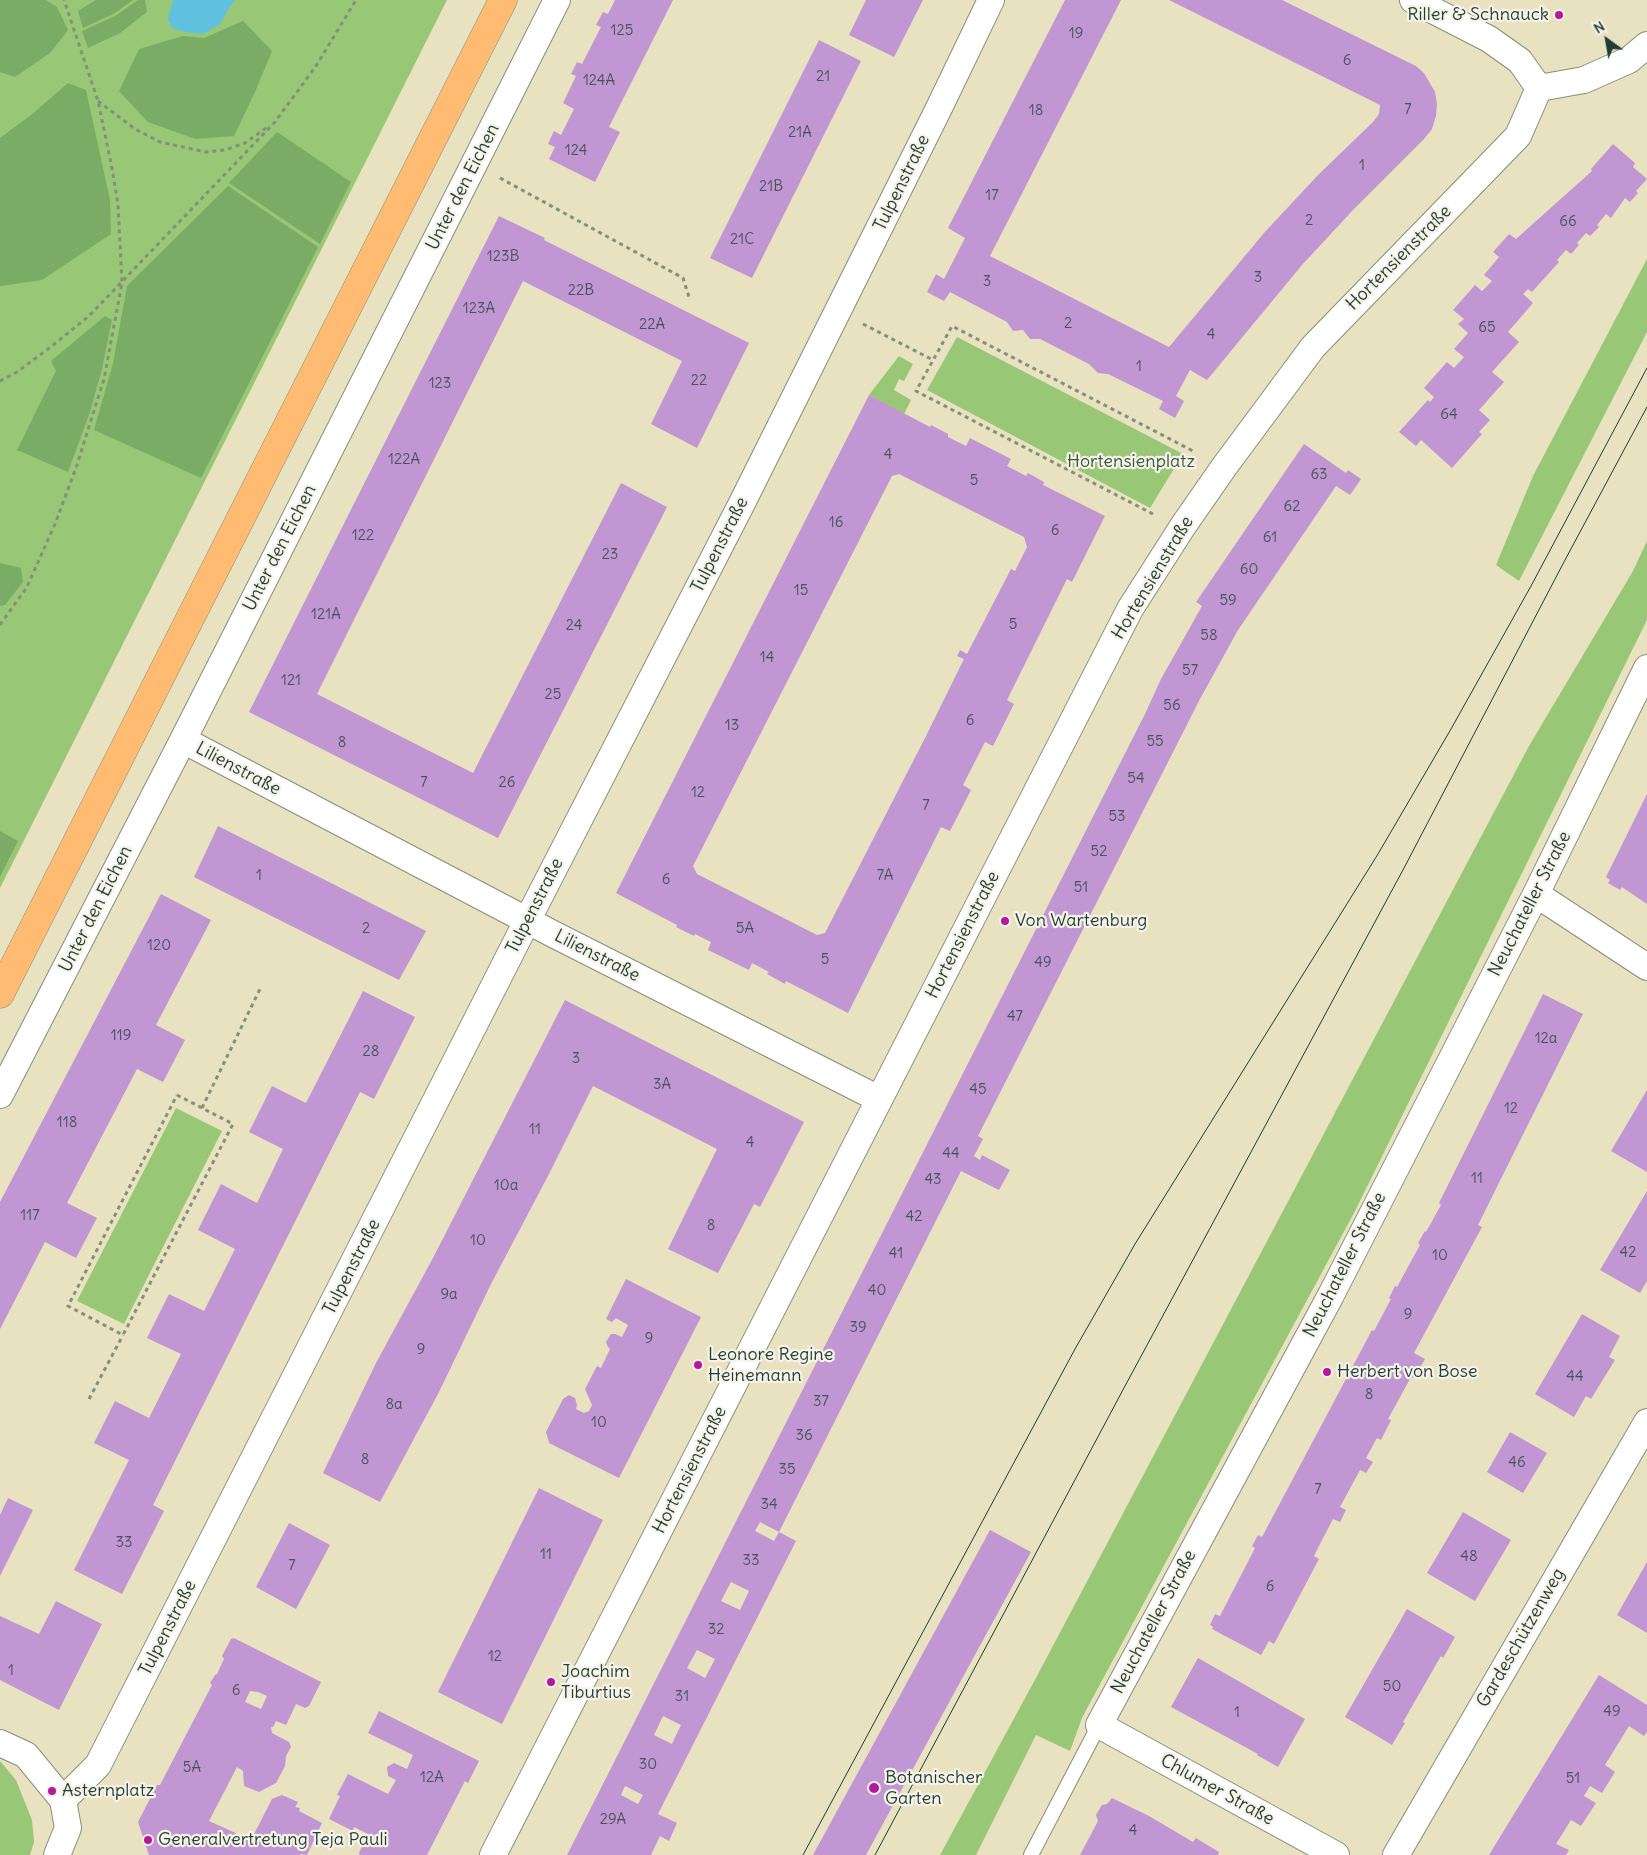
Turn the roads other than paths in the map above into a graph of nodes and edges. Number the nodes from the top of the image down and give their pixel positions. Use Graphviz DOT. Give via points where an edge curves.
graph roads {
  1 [pos="503,0"];
  2 [pos="557,0"];
  3 [pos="991,0"];
  4 [pos="1414,0"];
  5 [pos="1647,45"];
  6 [pos="1539,88"];
  7 [pos="1647,668"];
  8 [pos="183,740"];
  9 [pos="1536,894"];
  10 [pos="527,921"];
  11 [pos="1647,967"];
  12 [pos="0,994"];
  13 [pos="0,1095"];
  14 [pos="879,1099"];
  15 [pos="1647,1422"];
  16 [pos="1098,1725"];
  17 [pos="0,1744"];
  18 [pos="63,1800"];
  19 [pos="57,1855"];
  20 [pos="493,1855"];
  21 [pos="1031,1855"];
  22 [pos="1336,1855"];
  23 [pos="1396,1855"];
  1 -- 12 [label="main road"];
  2 -- 8 [label="street, Unter den Eichen"];
  3 -- 10 [label="street, Tulpenstraße" via="742,503"];
  4 -- 6 [label="street" via="1489,39 1520,61"];
  5 -- 6 [label="street" via="1629,60 1584,80"];
  6 -- 14 [label="street, Hortensienstraße" via="1518,136 1313,347 1183,526 1130,609"];
  7 -- 9 [label="street, Neuchateller Straße"];
  8 -- 10 [label="street, Lilienstraße"];
  8 -- 13 [label="street, Unter den Eichen"];
  9 -- 11 [label="street"];
  9 -- 16 [label="street, Neuchateller Straße" via="1331,1295"];
  10 -- 14 [label="street, Lilienstraße"];
  10 -- 18 [label="street, Tulpenstraße" via="98,1765"];
  14 -- 20 [label="street, Hortensienstraße"];
  15 -- 23 [label="street, Gardeschützenweg"];
  16 -- 21 [label="lane, Neuchateller Straße"];
  16 -- 22 [label="street, Chlumer Straße"];
  17 -- 18 [label="street" via="26,1756"];
  18 -- 19 [label="street" via="68,1828"];
}
